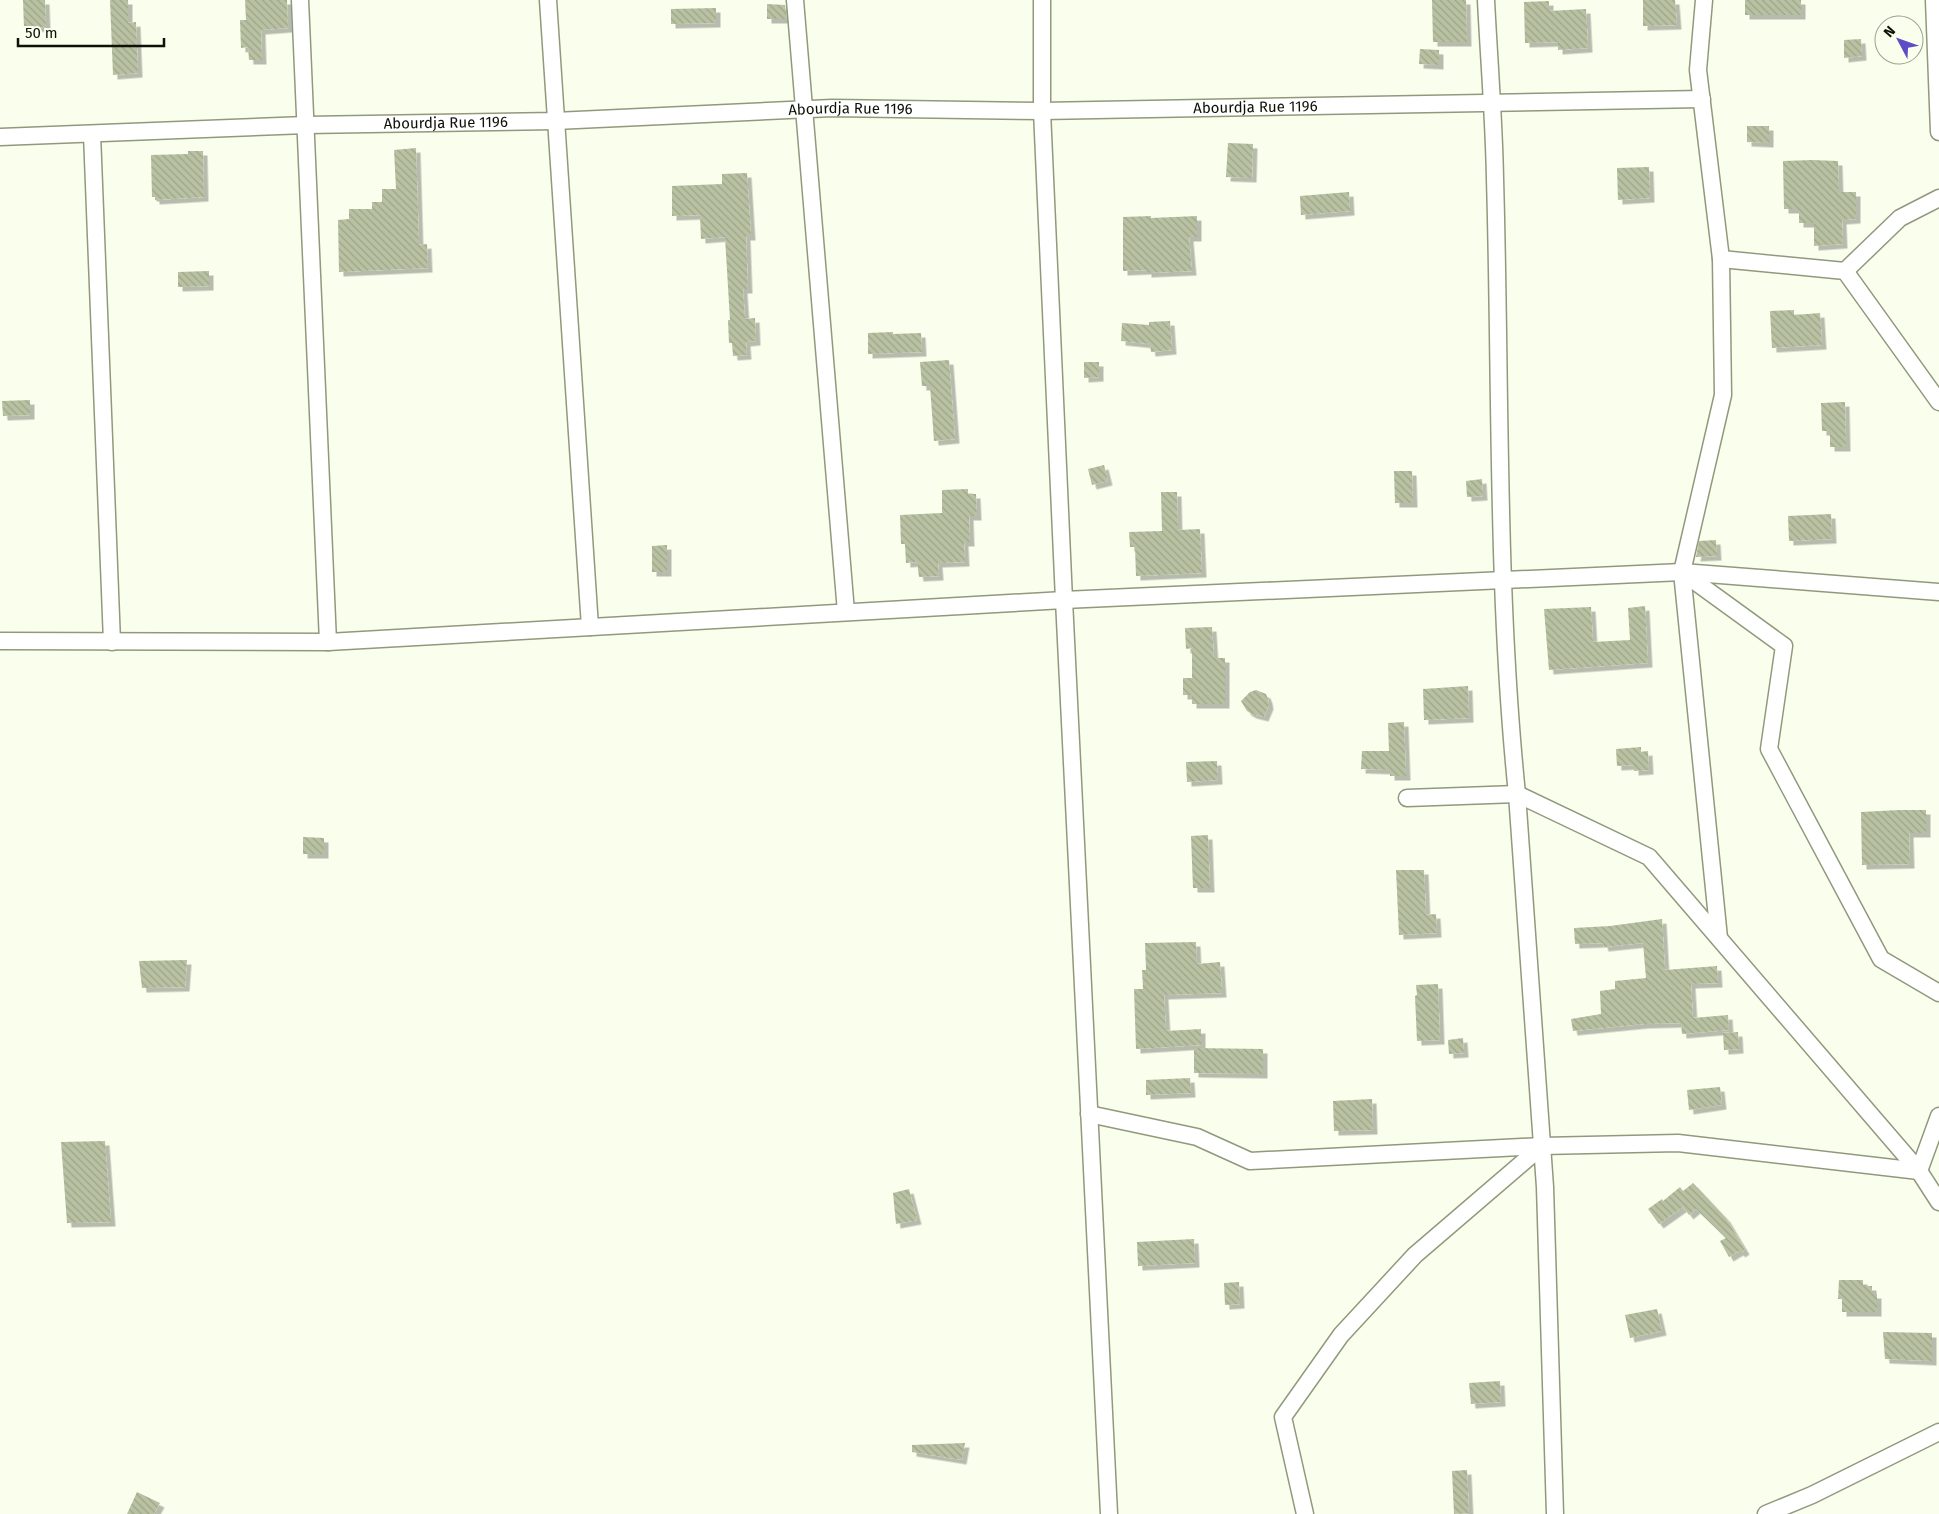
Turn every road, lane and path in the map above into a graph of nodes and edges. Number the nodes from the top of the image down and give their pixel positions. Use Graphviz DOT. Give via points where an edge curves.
graph roads {
  1 [pos="300,0"];
  2 [pos="548,0"];
  3 [pos="795,0"];
  4 [pos="1042,0"];
  5 [pos="1486,0"];
  6 [pos="1704,0"];
  7 [pos="1934,0"];
  8 [pos="1702,99"];
  9 [pos="1491,103"];
  10 [pos="804,110"];
  11 [pos="1042,111"];
  12 [pos="555,121"];
  13 [pos="306,125"];
  14 [pos="1939,132"];
  15 [pos="92,134"];
  16 [pos="0,137"];
  17 [pos="1939,198"];
  18 [pos="1721,259"];
  19 [pos="1845,271"];
  20 [pos="1939,402"];
  21 [pos="1682,572"];
  22 [pos="1504,580"];
  23 [pos="1939,592"];
  24 [pos="1064,600"];
  25 [pos="846,612"];
  26 [pos="590,627"];
  27 [pos="0,641"];
  28 [pos="112,642"];
  29 [pos="328,642"];
  30 [pos="1517,794"];
  31 [pos="1408,798"];
  32 [pos="1719,938"];
  33 [pos="1939,992"];
  34 [pos="1089,1114"];
  35 [pos="1939,1116"];
  36 [pos="1542,1146"];
  37 [pos="1920,1171"];
  38 [pos="1939,1202"];
  39 [pos="1939,1432"];
  40 [pos="1109,1514"];
  41 [pos="1305,1514"];
  42 [pos="1555,1514"];
  43 [pos="1766,1514"];
  1 -- 13 [label="street"];
  2 -- 12 [label="street"];
  3 -- 10 [label="street"];
  4 -- 11 [label="street"];
  5 -- 9 [label="street"];
  6 -- 8 [label="street" via="1698,70"];
  7 -- 14 [label="street"];
  8 -- 9 [label="street, Abourdja Rue 1196"];
  8 -- 18 [label="street"];
  9 -- 11 [label="street, Abourdja Rue 1196"];
  9 -- 22 [label="street"];
  10 -- 11 [label="street, Abourdja Rue 1196"];
  10 -- 12 [label="street, Abourdja Rue 1196"];
  10 -- 25 [label="street"];
  11 -- 24 [label="street"];
  12 -- 13 [label="street, Abourdja Rue 1196"];
  12 -- 26 [label="street"];
  13 -- 15 [label="street, Abourdja Rue 1196"];
  13 -- 29 [label="street"];
  15 -- 16 [label="street, Abourdja Rue 1196"];
  15 -- 28 [label="street"];
  17 -- 19 [label="street" via="1900,218"];
  18 -- 19 [label="street"];
  18 -- 21 [label="street" via="1723,395"];
  19 -- 20 [label="street"];
  21 -- 22 [label="street"];
  21 -- 23 [label="street"];
  21 -- 32 [label="street"];
  21 -- 33 [label="street" via="1784,646 1769,750 1881,959"];
  22 -- 24 [label="street"];
  22 -- 30 [label="street" via="1510,729"];
  24 -- 25 [label="street"];
  24 -- 34 [label="street"];
  25 -- 26 [label="street"];
  26 -- 29 [label="street"];
  27 -- 28 [label="street"];
  28 -- 29 [label="street"];
  30 -- 31 [label="street"];
  30 -- 32 [label="street" via="1649,857"];
  30 -- 36 [label="street"];
  32 -- 37 [label="street"];
  34 -- 36 [label="street" via="1197,1136 1250,1161"];
  34 -- 40 [label="street"];
  35 -- 37 [label="street"];
  36 -- 37 [label="street" via="1678,1143"];
  36 -- 41 [label="street" via="1415,1255 1342,1335 1283,1418"];
  36 -- 42 [label="street"];
  37 -- 38 [label="street"];
  39 -- 43 [label="street" via="1812,1495"];
}
